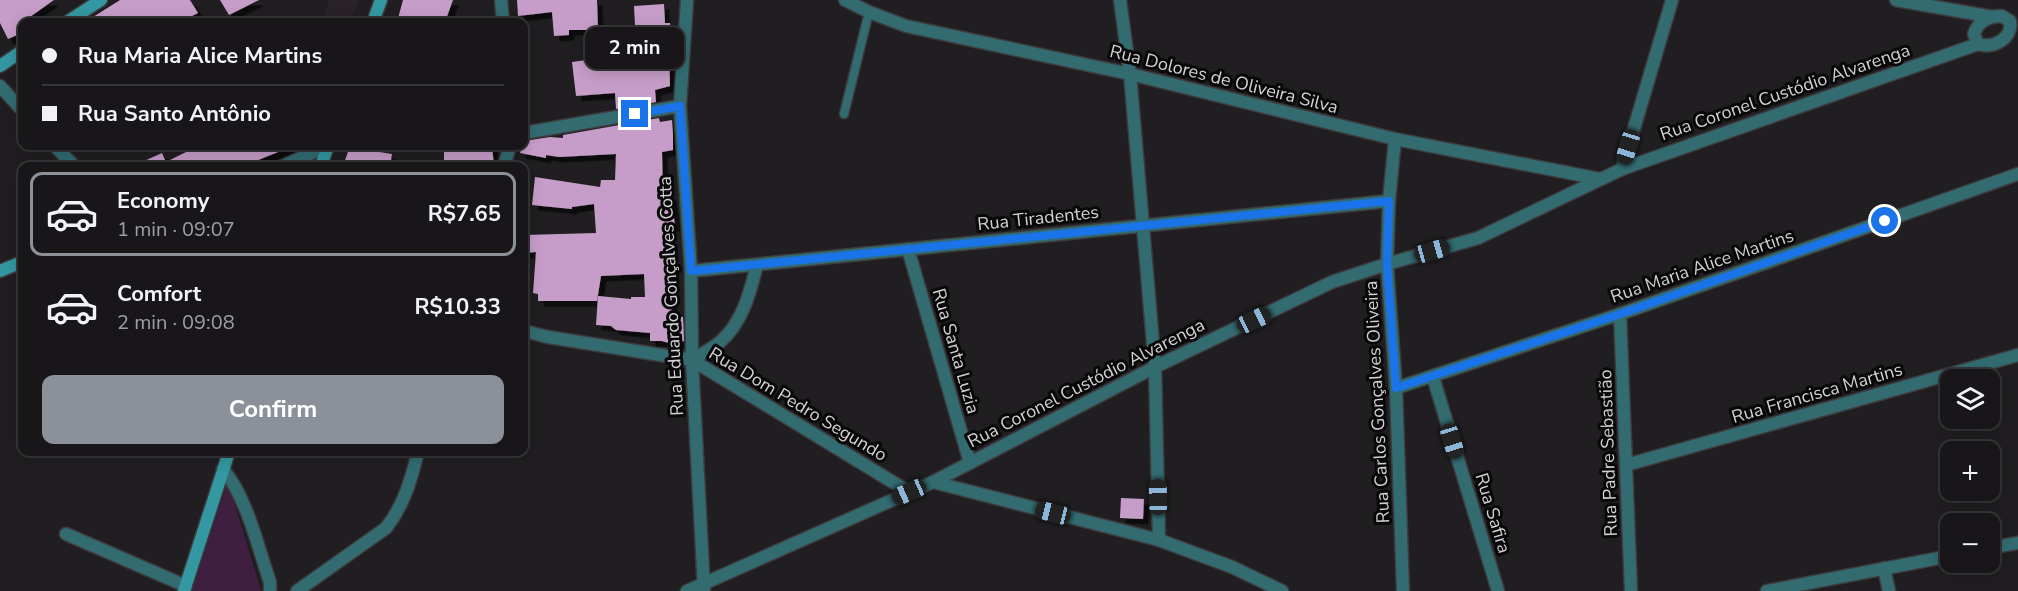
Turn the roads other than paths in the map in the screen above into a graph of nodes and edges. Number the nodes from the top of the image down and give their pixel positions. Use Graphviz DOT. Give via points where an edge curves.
graph roads {
  1 [pos="101,0"];
  2 [pos="381,0"];
  3 [pos="501,0"];
  4 [pos="687,0"];
  5 [pos="844,0"];
  6 [pos="1120,0"];
  7 [pos="1672,0"];
  8 [pos="1896,0"];
  9 [pos="869,12"];
  10 [pos="1993,17"];
  11 [pos="2014,17"];
  12 [pos="72,18"];
  13 [pos="374,18"];
  14 [pos="503,18"];
  15 [pos="2013,35"];
  16 [pos="1978,44"];
  17 [pos="18,54"];
  18 [pos="0,66"];
  19 [pos="1130,74"];
  20 [pos="0,86"];
  21 [pos="18,106"];
  22 [pos="680,106"];
  23 [pos="844,114"];
  24 [pos="528,132"];
  25 [pos="1395,139"];
  26 [pos="59,150"];
  27 [pos="319,150"];
  28 [pos="70,162"];
  29 [pos="292,162"];
  30 [pos="1622,168"];
  31 [pos="2018,174"];
  32 [pos="1600,179"];
  33 [pos="1389,201"];
  34 [pos="1144,225"];
  35 [pos="908,249"];
  36 [pos="18,263"];
  37 [pos="1387,264"];
  38 [pos="757,265"];
  39 [pos="0,270"];
  40 [pos="691,271"];
  41 [pos="1620,314"];
  42 [pos="528,332"];
  43 [pos="2018,355"];
  44 [pos="692,360"];
  45 [pos="1155,367"];
  46 [pos="1433,377"];
  47 [pos="1396,388"];
  48 [pos="228,456"];
  49 [pos="417,456"];
  50 [pos="970,463"];
  51 [pos="1626,465"];
  52 [pos="223,469"];
  53 [pos="933,482"];
  54 [pos="909,492"];
  55 [pos="66,534"];
  56 [pos="1160,540"];
  57 [pos="2018,543"];
  58 [pos="2000,546"];
  59 [pos="1940,558"];
  60 [pos="1884,568"];
  61 [pos="704,587"];
  62 [pos="185,588"];
  63 [pos="270,591"];
  64 [pos="297,591"];
  65 [pos="687,591"];
  66 [pos="1282,591"];
  67 [pos="1403,591"];
  68 [pos="1498,591"];
  69 [pos="1631,591"];
  70 [pos="1767,591"];
  71 [pos="1889,591"];
  1 -- 12 [label="main road"];
  2 -- 13 [label="main road"];
  3 -- 14 [label="street"];
  4 -- 22 [label="street, Rua Eduardo Gonçalves Cotta"];
  5 -- 9 [label="street, Rua Dolores de Oliveira Silva"];
  6 -- 19 [label="street"];
  7 -- 30 [label="street"];
  8 -- 10 [label="street"];
  9 -- 19 [label="street, Rua Dolores de Oliveira Silva" via="906,26"];
  9 -- 23 [label="lane"];
  10 -- 11 [label="street"];
  10 -- 16 [label="street" via="1976,28"];
  11 -- 15 [label="street" via="2010,31"];
  15 -- 16 [label="street, Rua Coronel Custódio Alvarenga" via="1988,45"];
  16 -- 30 [label="street, Rua Coronel Custódio Alvarenga"];
  17 -- 18 [label="main road"];
  19 -- 25 [label="street, Rua Dolores de Oliveira Silva"];
  19 -- 34 [label="street"];
  20 -- 21 [label="street"];
  22 -- 24 [label="street"];
  22 -- 40 [label="street, Rua Eduardo Gonçalves Cotta"];
  25 -- 32 [label="street, Rua Dolores de Oliveira Silva"];
  25 -- 33 [label="street, Rua Carlos Gonçalves Oliveira"];
  26 -- 28 [label="street"];
  27 -- 29 [label="street"];
  30 -- 32 [label="street, Rua Coronel Custódio Alvarenga"];
  31 -- 41 [label="street, Rua Maria Alice Martins"];
  32 -- 37 [label="street, Rua Coronel Custódio Alvarenga" via="1478,238"];
  33 -- 34 [label="street, Rua Tiradentes"];
  33 -- 37 [label="street, Rua Carlos Gonçalves Oliveira"];
  34 -- 35 [label="street, Rua Tiradentes"];
  34 -- 45 [label="street"];
  35 -- 38 [label="street, Rua Tiradentes"];
  35 -- 50 [label="street, Rua Santa Luzia"];
  36 -- 39 [label="main road"];
  37 -- 45 [label="street, Rua Coronel Custódio Alvarenga" via="1332,282"];
  37 -- 47 [label="street, Rua Carlos Gonçalves Oliveira"];
  38 -- 40 [label="street, Rua Tiradentes"];
  38 -- 44 [label="street" via="749,298 736,322 721,341"];
  40 -- 44 [label="street, Rua Eduardo Gonçalves Cotta"];
  41 -- 46 [label="street, Rua Maria Alice Martins"];
  41 -- 51 [label="street, Rua Padre Sebastião"];
  42 -- 44 [label="street, Rua Dom Pedro Segundo"];
  43 -- 51 [label="street, Rua Francisca Martins"];
  44 -- 54 [label="street, Rua Dom Pedro Segundo"];
  44 -- 61 [label="street, Rua Eduardo Gonçalves Cotta"];
  45 -- 50 [label="street, Rua Coronel Custódio Alvarenga"];
  45 -- 56 [label="street"];
  46 -- 47 [label="street, Rua Maria Alice Martins"];
  46 -- 68 [label="street, Rua Safira"];
  47 -- 67 [label="street, Rua Carlos Gonçalves Oliveira"];
  48 -- 52 [label="main road"];
  49 -- 64 [label="street" via="405,499 386,528"];
  50 -- 53 [label="street, Rua Coronel Custódio Alvarenga"];
  51 -- 69 [label="street, Rua Padre Sebastião"];
  52 -- 62 [label="main road"];
  52 -- 63 [label="street" via="246,514"];
  53 -- 54 [label="street, Rua Coronel Custódio Alvarenga"];
  53 -- 56 [label="street"];
  54 -- 61 [label="street, Rua Coronel Custódio Alvarenga"];
  55 -- 62 [label="street"];
  56 -- 66 [label="street"];
  57 -- 58 [label="street"];
  59 -- 60 [label="street"];
  60 -- 70 [label="street"];
  60 -- 71 [label="street"];
  61 -- 65 [label="street, Rua Coronel Custódio Alvarenga"];
}
